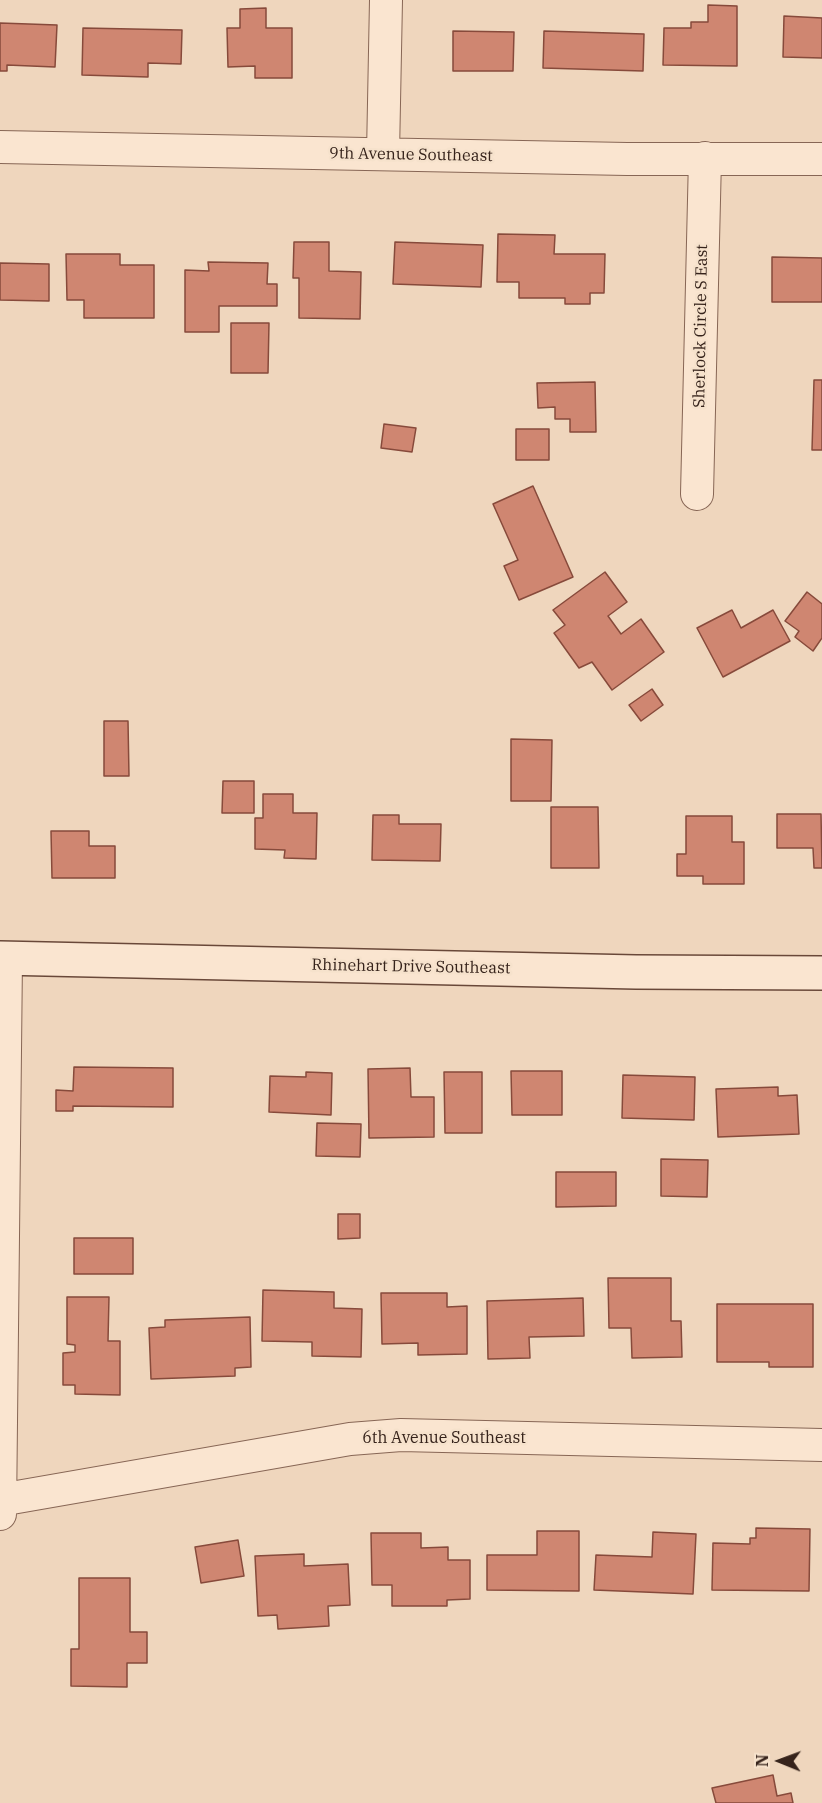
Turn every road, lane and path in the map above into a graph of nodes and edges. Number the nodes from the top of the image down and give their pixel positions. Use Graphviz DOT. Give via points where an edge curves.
graph roads {
  1 [pos="386,0"];
  2 [pos="0,147"];
  3 [pos="382,154"];
  4 [pos="705,158"];
  5 [pos="822,159"];
  6 [pos="697,494"];
  7 [pos="3,958"];
  8 [pos="822,973"];
  9 [pos="822,1445"];
  10 [pos="0,1500"];
  11 [pos="0,1514"];
  1 -- 3 [label="street"];
  2 -- 3 [label="street, 9th Avenue Southeast"];
  3 -- 4 [label="street, 9th Avenue Southeast"];
  4 -- 5 [label="street, 9th Avenue Southeast"];
  4 -- 6 [label="street, Sherlock Circle S East"];
  7 -- 8 [label="street, Rhinehart Drive Southeast"];
  7 -- 10 [label="street"];
  9 -- 10 [label="street, 6th Avenue Southeast" via="401,1435 339,1440"];
  10 -- 11 [label="street"];
}
